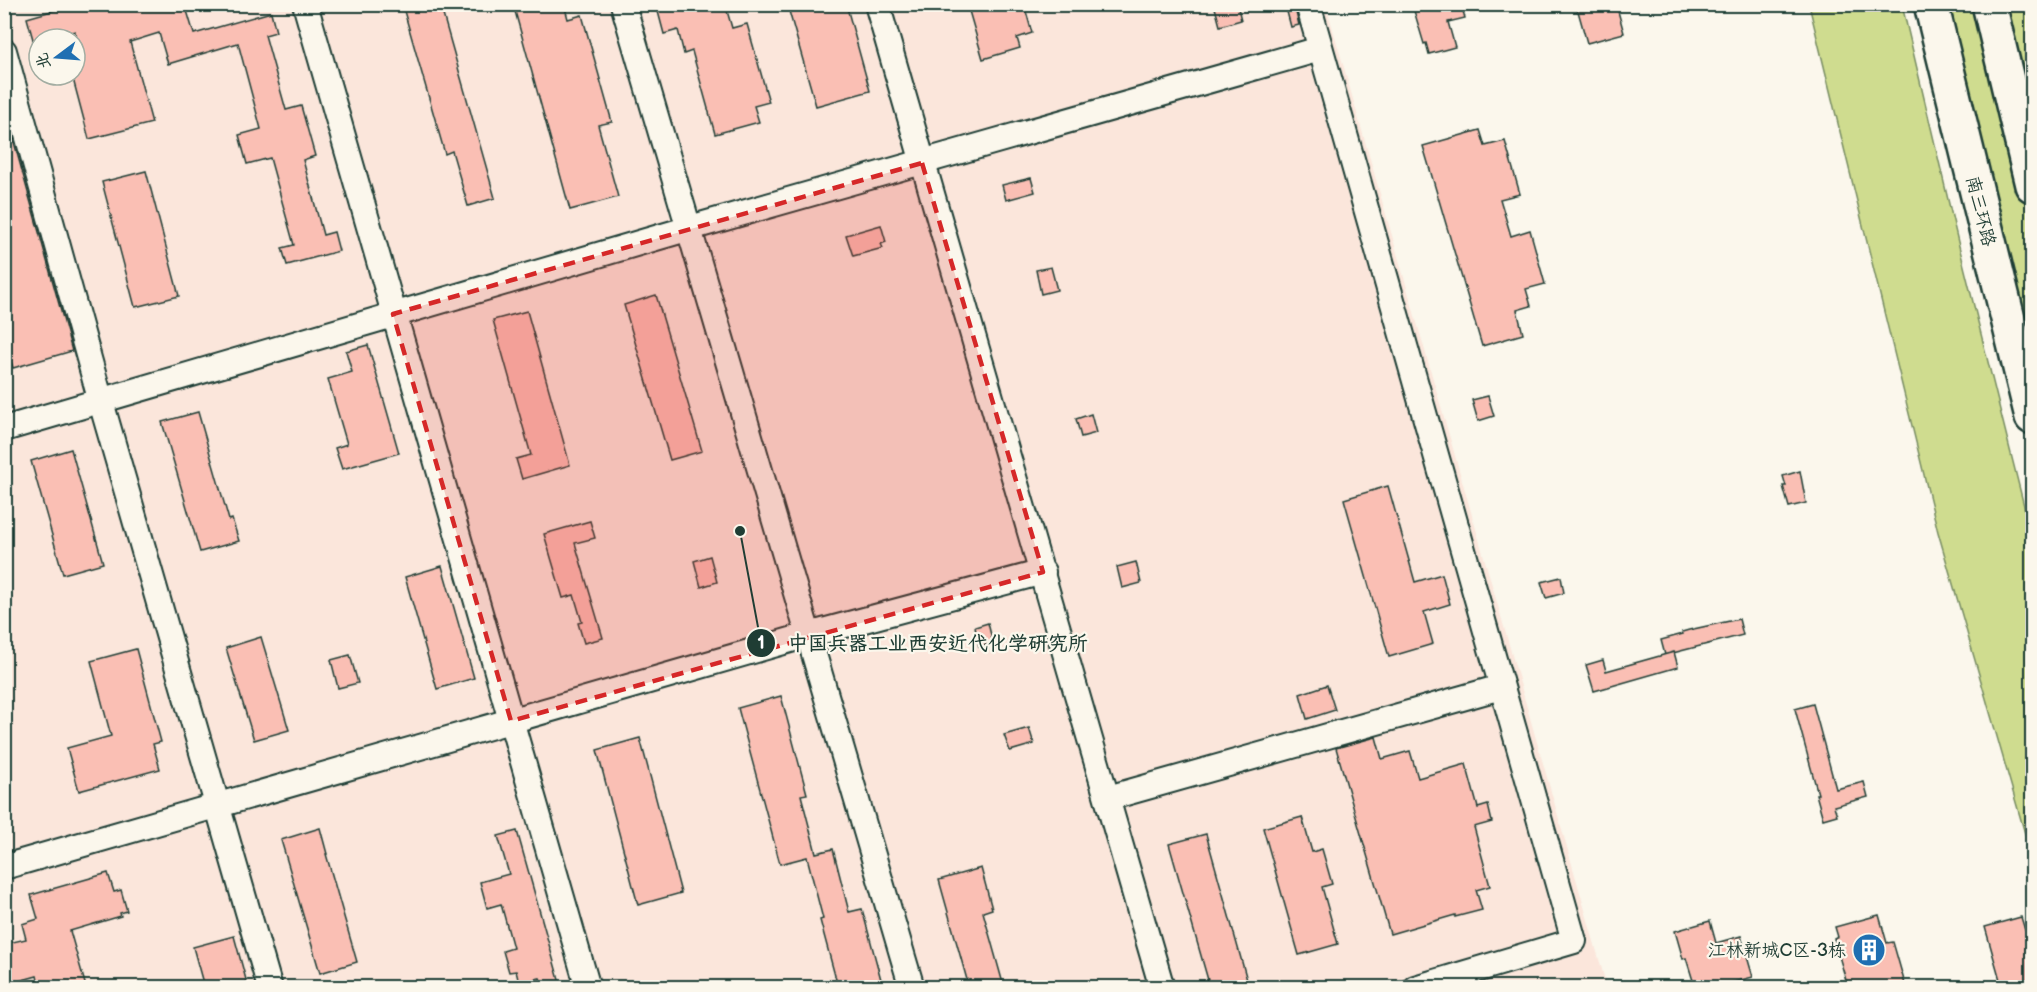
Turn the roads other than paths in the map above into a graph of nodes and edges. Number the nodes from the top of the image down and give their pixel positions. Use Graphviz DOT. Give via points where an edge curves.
graph roads {
  1 [pos="305,4"];
  2 [pos="624,4"];
  3 [pos="877,4"];
  4 [pos="1308,4"];
  5 [pos="1931,4"];
  6 [pos="1989,4"];
  7 [pos="1320,49"];
  8 [pos="4,51"];
  9 [pos="922,164"];
  10 [pos="2032,185"];
  11 [pos="690,228"];
  12 [pos="393,314"];
  13 [pos="100,402"];
  14 [pos="2031,404"];
  15 [pos="4,429"];
  16 [pos="1043,572"];
  17 [pos="808,635"];
  18 [pos="1501,687"];
  19 [pos="511,721"];
  20 [pos="1108,798"];
  21 [pos="217,805"];
  22 [pos="4,867"];
  23 [pos="270,987"];
  24 [pos="588,987"];
  25 [pos="912,987"];
  26 [pos="1162,987"];
  27 [pos="1415,987"];
  1 -- 12 [label="street"];
  2 -- 11 [label="street"];
  3 -- 9 [label="street"];
  4 -- 7 [label="street"];
  5 -- 14 [label="highway, 南三环路"];
  6 -- 10 [label="highway"];
  7 -- 9 [label="street"];
  7 -- 18 [label="street"];
  8 -- 13 [label="street"];
  9 -- 11 [label="street"];
  9 -- 16 [label="street"];
  11 -- 12 [label="street"];
  11 -- 17 [label="street"];
  12 -- 13 [label="street"];
  12 -- 19 [label="street"];
  13 -- 15 [label="street"];
  13 -- 21 [label="street"];
  16 -- 17 [label="street"];
  16 -- 20 [label="street"];
  17 -- 19 [label="street"];
  17 -- 25 [label="street"];
  18 -- 20 [label="street"];
  18 -- 27 [label="street" via="1574,941"];
  19 -- 21 [label="street"];
  19 -- 24 [label="street"];
  20 -- 26 [label="street"];
  21 -- 22 [label="street"];
  21 -- 23 [label="street"];
}
